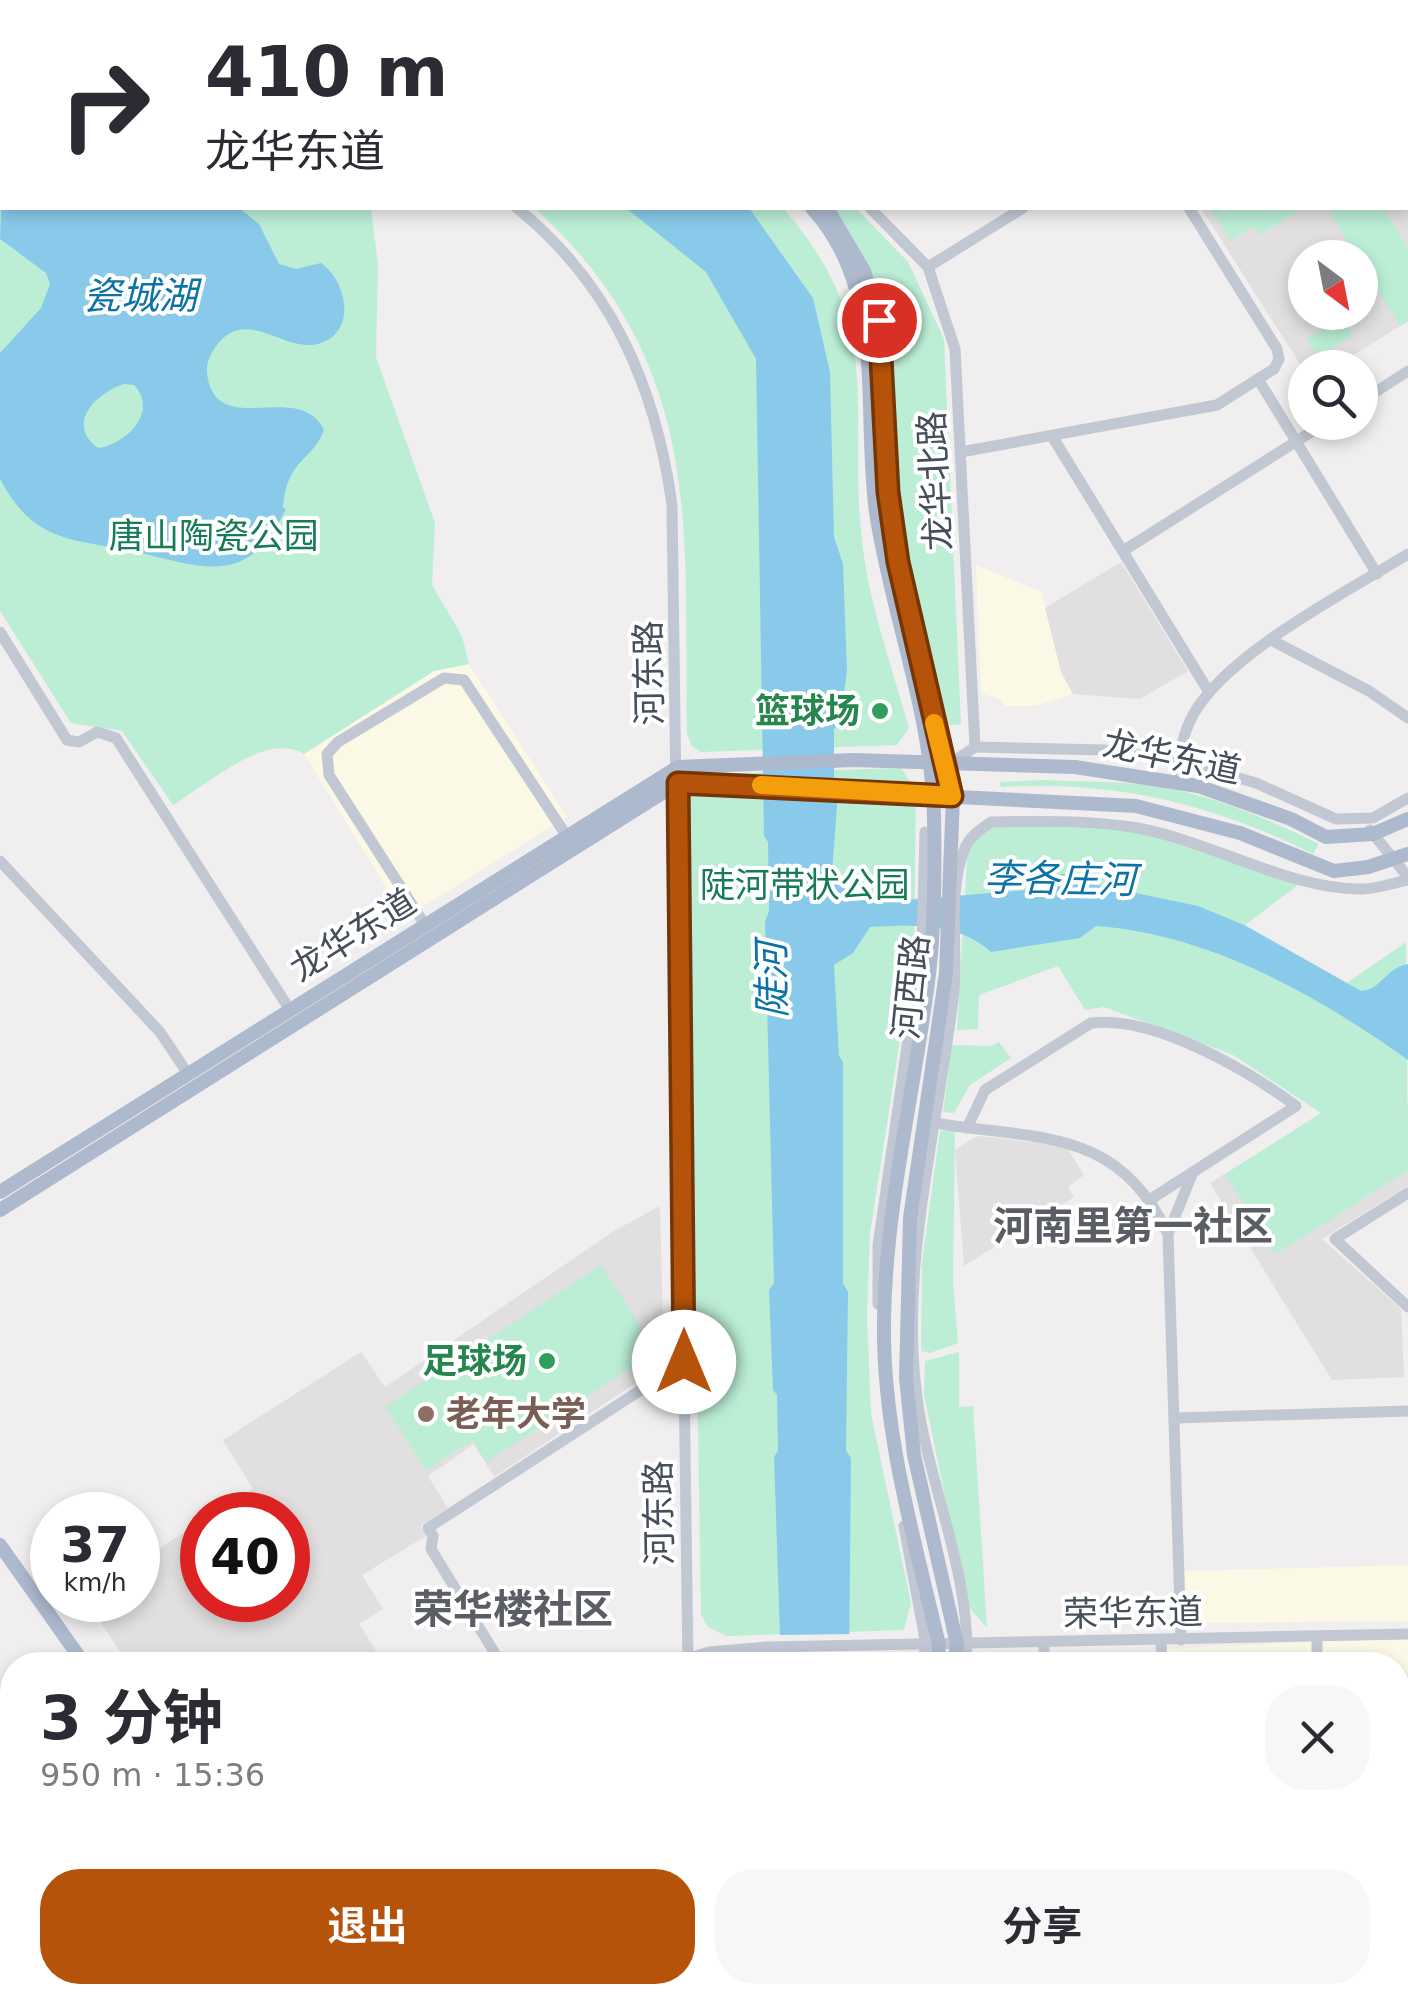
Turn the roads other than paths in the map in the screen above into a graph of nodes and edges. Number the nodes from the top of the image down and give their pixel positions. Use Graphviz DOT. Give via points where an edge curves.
graph roads {
  1 [pos="519,210"];
  2 [pos="813,210"];
  3 [pos="828,210"];
  4 [pos="872,210"];
  5 [pos="1020,210"];
  6 [pos="1190,210"];
  7 [pos="928,266"];
  8 [pos="1408,372"];
  9 [pos="1258,379"];
  10 [pos="1378,391"];
  11 [pos="1052,436"];
  12 [pos="1299,440"];
  13 [pos="1296,442"];
  14 [pos="961,452"];
  15 [pos="1123,551"];
  16 [pos="1408,554"];
  17 [pos="1376,574"];
  18 [pos="0,632"];
  19 [pos="1271,640"];
  20 [pos="1210,692"];
  21 [pos="1408,718"];
  22 [pos="975,747"];
  23 [pos="1179,760"];
  24 [pos="929,761"];
  25 [pos="947,765"];
  26 [pos="678,766"];
  27 [pos="1176,781"];
  28 [pos="678,783"];
  29 [pos="932,795"];
  30 [pos="952,796"];
  31 [pos="1408,798"];
  32 [pos="1362,818"];
  33 [pos="1408,819"];
  34 [pos="925,832"];
  35 [pos="1373,834"];
  36 [pos="566,835"];
  37 [pos="1401,857"];
  38 [pos="0,861"];
  39 [pos="1408,878"];
  40 [pos="941,880"];
  41 [pos="425,925"];
  42 [pos="952,945"];
  43 [pos="290,1010"];
  44 [pos="188,1074"];
  45 [pos="935,1123"];
  46 [pos="968,1128"];
  47 [pos="1193,1172"];
  48 [pos="0,1192"];
  49 [pos="1408,1193"];
  50 [pos="1152,1199"];
  51 [pos="0,1210"];
  52 [pos="1168,1234"];
  53 [pos="1408,1306"];
  54 [pos="684,1362"];
  55 [pos="1408,1411"];
  56 [pos="1176,1418"];
  57 [pos="0,1544"];
  58 [pos="1408,1634"];
  59 [pos="1317,1637"];
  60 [pos="1162,1640"];
  61 [pos="1182,1640"];
  62 [pos="1044,1642"];
  63 [pos="962,1644"];
  64 [pos="932,1645"];
  65 [pos="75,1652"];
  66 [pos="494,1652"];
  67 [pos="688,1652"];
  68 [pos="736,1652"];
  69 [pos="928,1652"];
  70 [pos="933,1652"];
  71 [pos="959,1652"];
  72 [pos="964,1652"];
  73 [pos="1044,1652"];
  74 [pos="1162,1652"];
  75 [pos="1317,1652"];
  1 -- 26 [label="street, 河东路" via="597,292 637,366 660,430 672,505"];
  2 -- 24 [label="main road, 河西路" via="854,281 865,322 876,510"];
  3 -- 25 [label="main road, 河西路" via="864,271 879,320 898,562"];
  4 -- 7 [label="street, 龙华北路"];
  5 -- 7 [label="street"];
  6 -- 9 [label="street" via="1277,349 1274,369"];
  7 -- 14 [label="street, 龙华北路" via="955,348"];
  8 -- 10 [label="street"];
  9 -- 11 [label="street" via="1217,404"];
  9 -- 13 [label="street"];
  11 -- 14 [label="street"];
  11 -- 15 [label="street"];
  12 -- 13 [label="street"];
  13 -- 15 [label="street"];
  13 -- 17 [label="street"];
  14 -- 22 [label="street, 龙华北路"];
  15 -- 20 [label="street"];
  16 -- 17 [label="street"];
  17 -- 19 [label="street"];
  18 -- 43 [label="street" via="67,740 79,742 97,732 116,738"];
  19 -- 20 [label="street"];
  19 -- 21 [label="street"];
  20 -- 23 [label="street" via="1180,741"];
  22 -- 23 [label="street" via="1088,749"];
  22 -- 25 [label="street"];
  23 -- 27 [label="street"];
  23 -- 32 [label="street" via="1256,783 1336,819"];
  24 -- 25 [label="main road, 龙华东道"];
  24 -- 26 [label="main road, 龙华东道"];
  24 -- 29 [label="main road, 河西路"];
  25 -- 27 [label="main road, 龙华东道" via="1075,767"];
  25 -- 30 [label="main road, 河西路"];
  26 -- 28 [label="street, 河东路"];
  26 -- 36 [label="main road, 龙华东道"];
  27 -- 35 [label="main road, 龙华东道" via="1326,837"];
  28 -- 29 [label="main road, 龙华东道"];
  28 -- 51 [label="main road, 龙华东道"];
  28 -- 54 [label="street, 河东路"];
  29 -- 30 [label="main road, 龙华东道"];
  29 -- 40 [label="main road, 河西路"];
  30 -- 37 [label="main road, 龙华东道" via="1136,806 1240,833 1334,871"];
  30 -- 40 [label="main road, 河西路"];
  31 -- 32 [label="street"];
  32 -- 35 [label="street"];
  33 -- 35 [label="main road, 龙华东道"];
  34 -- 40 [label="street"];
  35 -- 37 [label="street"];
  36 -- 41 [label="main road, 龙华东道"];
  36 -- 41 [label="street" via="464,680 444,678 338,742 327,754 329,775"];
  37 -- 39 [label="street"];
  38 -- 44 [label="street" via="160,1032"];
  39 -- 40 [label="street" via="1363,889 1296,880 1197,842 1062,821 991,822"];
  40 -- 42 [label="main road, 河西路"];
  40 -- 64 [label="main road, 河西路" via="926,944 888,1234 884,1321 892,1442"];
  41 -- 43 [label="main road, 龙华东道"];
  42 -- 45 [label="street"];
  42 -- 63 [label="main road, 河西路" via="910,1218 906,1360 914,1455"];
  43 -- 44 [label="main road, 龙华东道"];
  44 -- 48 [label="main road, 龙华东道"];
  45 -- 46 [label="street"];
  45 -- 63 [label="street" via="918,1264 916,1396"];
  46 -- 47 [label="street" via="985,1090 1091,1023 1106,1021 1208,1054 1296,1106"];
  46 -- 50 [label="street" via="1070,1142 1126,1174"];
  47 -- 50 [label="street"];
  47 -- 52 [label="street"];
  49 -- 53 [label="street" via="1335,1239"];
  50 -- 52 [label="street"];
  52 -- 56 [label="street"];
  54 -- 66 [label="street" via="428,1528 431,1549"];
  54 -- 67 [label="street, 河东路"];
  55 -- 56 [label="street"];
  56 -- 61 [label="street"];
  57 -- 65 [label="main road"];
  58 -- 59 [label="street, 荣华东道"];
  59 -- 61 [label="street, 荣华东道"];
  59 -- 75 [label="street"];
  60 -- 61 [label="street, 荣华东道"];
  60 -- 62 [label="street, 荣华东道"];
  60 -- 74 [label="street"];
  62 -- 63 [label="street, 荣华东道"];
  62 -- 73 [label="street"];
  63 -- 64 [label="street, 荣华东道"];
  63 -- 71 [label="main road, 河西路"];
  63 -- 72 [label="street"];
  64 -- 68 [label="street, 荣华东道"];
  64 -- 69 [label="street"];
  64 -- 70 [label="main road, 河西路"];
}
